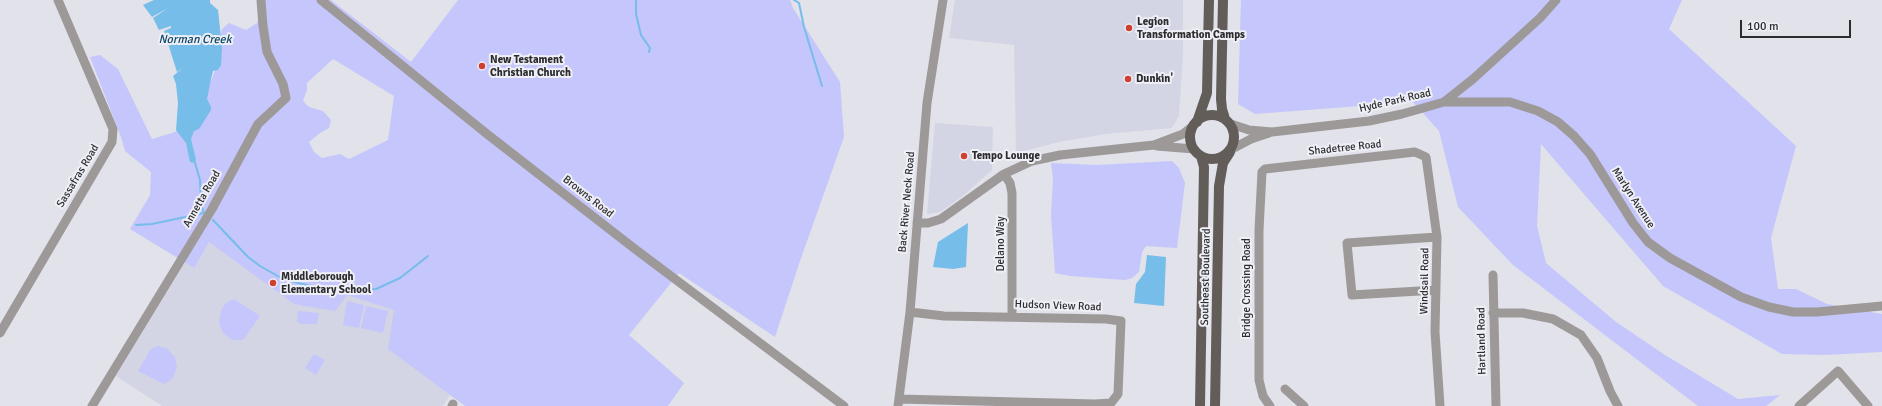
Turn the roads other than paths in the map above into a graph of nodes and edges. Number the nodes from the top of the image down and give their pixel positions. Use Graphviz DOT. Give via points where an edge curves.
graph roads {
  1 [pos="58,0"];
  2 [pos="261,0"];
  3 [pos="321,0"];
  4 [pos="943,0"];
  5 [pos="1209,0"];
  6 [pos="1223,0"];
  7 [pos="1556,0"];
  8 [pos="1444,102"];
  9 [pos="1228,122"];
  10 [pos="1195,124"];
  11 [pos="1272,132"];
  12 [pos="1154,145"];
  13 [pos="1231,150"];
  14 [pos="1197,153"];
  15 [pos="1426,157"];
  16 [pos="1265,169"];
  17 [pos="1004,174"];
  18 [pos="917,223"];
  19 [pos="1437,237"];
  20 [pos="1493,275"];
  21 [pos="1436,290"];
  22 [pos="1882,306"];
  23 [pos="910,312"];
  24 [pos="1493,313"];
  25 [pos="1012,316"];
  26 [pos="0,334"];
  27 [pos="1285,389"];
  28 [pos="899,403"];
  29 [pos="1001,404"];
  30 [pos="1110,405"];
  31 [pos="92,406"];
  32 [pos="844,406"];
  33 [pos="1200,406"];
  34 [pos="1215,406"];
  35 [pos="1270,406"];
  36 [pos="1304,406"];
  37 [pos="1440,406"];
  38 [pos="1496,406"];
  39 [pos="1618,406"];
  40 [pos="1799,406"];
  41 [pos="1868,406"];
  1 -- 26 [label="street, Sassafras Road" via="113,129 112,142"];
  2 -- 31 [label="street, Annetta Road" via="267,52 283,84 286,98 258,124 212,209"];
  3 -- 32 [label="street, Browns Road" via="635,249"];
  4 -- 18 [label="street, Back River Neck Road" via="927,103"];
  5 -- 10 [label="main road" via="1207,93"];
  6 -- 9 [label="main road" via="1221,99 1222,110"];
  7 -- 8 [label="street, Hyde Park Road" via="1540,18"];
  8 -- 11 [label="street, Hyde Park Road" via="1369,121"];
  8 -- 22 [label="street, Marlyn Avenue" via="1510,102 1553,119 1574,136 1590,154 1633,223 1648,242 1670,258 1741,297 1793,312"];
  9 -- 10 [label="main road" via="1220,117 1204,116"];
  9 -- 11 [label="street, Hyde Park Road" via="1249,130"];
  9 -- 13 [label="main road" via="1234,132 1235,141"];
  10 -- 12 [label="street" via="1184,134"];
  10 -- 14 [label="main road" via="1190,140"];
  11 -- 13 [label="street, Hyde Park Road" via="1251,139"];
  12 -- 14 [label="street"];
  12 -- 17 [label="street" via="1043,158"];
  13 -- 14 [label="main road" via="1219,159 1210,160"];
  13 -- 34 [label="main road, Southeast Boulevard" via="1223,163 1219,186"];
  14 -- 33 [label="main road, Southeast Boulevard" via="1204,167"];
  15 -- 16 [label="street, Shadetree Road" via="1415,152"];
  15 -- 19 [label="street, Windsail Road"];
  16 -- 35 [label="street, Bridge Crossing Road" via="1262,172 1260,189 1259,380 1263,396"];
  17 -- 18 [label="street" via="941,219"];
  17 -- 25 [label="street, Delano Way" via="1010,183 1012,193"];
  18 -- 23 [label="street, Back River Neck Road"];
  19 -- 21 [label="street, Windsail Road"];
  19 -- 21 [label="street" via="1347,242 1352,295"];
  20 -- 24 [label="street, Hartland Road"];
  21 -- 37 [label="street, Windsail Road"];
  23 -- 25 [label="street, Hudson View Road" via="944,316"];
  23 -- 28 [label="street, Back River Neck Road"];
  24 -- 38 [label="street, Hartland Road"];
  24 -- 39 [label="street" via="1523,313 1553,319 1581,335 1598,358"];
  25 -- 30 [label="street, Hudson View Road" via="1121,321 1118,394"];
  27 -- 36 [label="street"];
  28 -- 29 [label="street, Hudson View Road"];
  29 -- 30 [label="street, Hudson View Road"];
  40 -- 41 [label="street" via="1838,371"];
}
